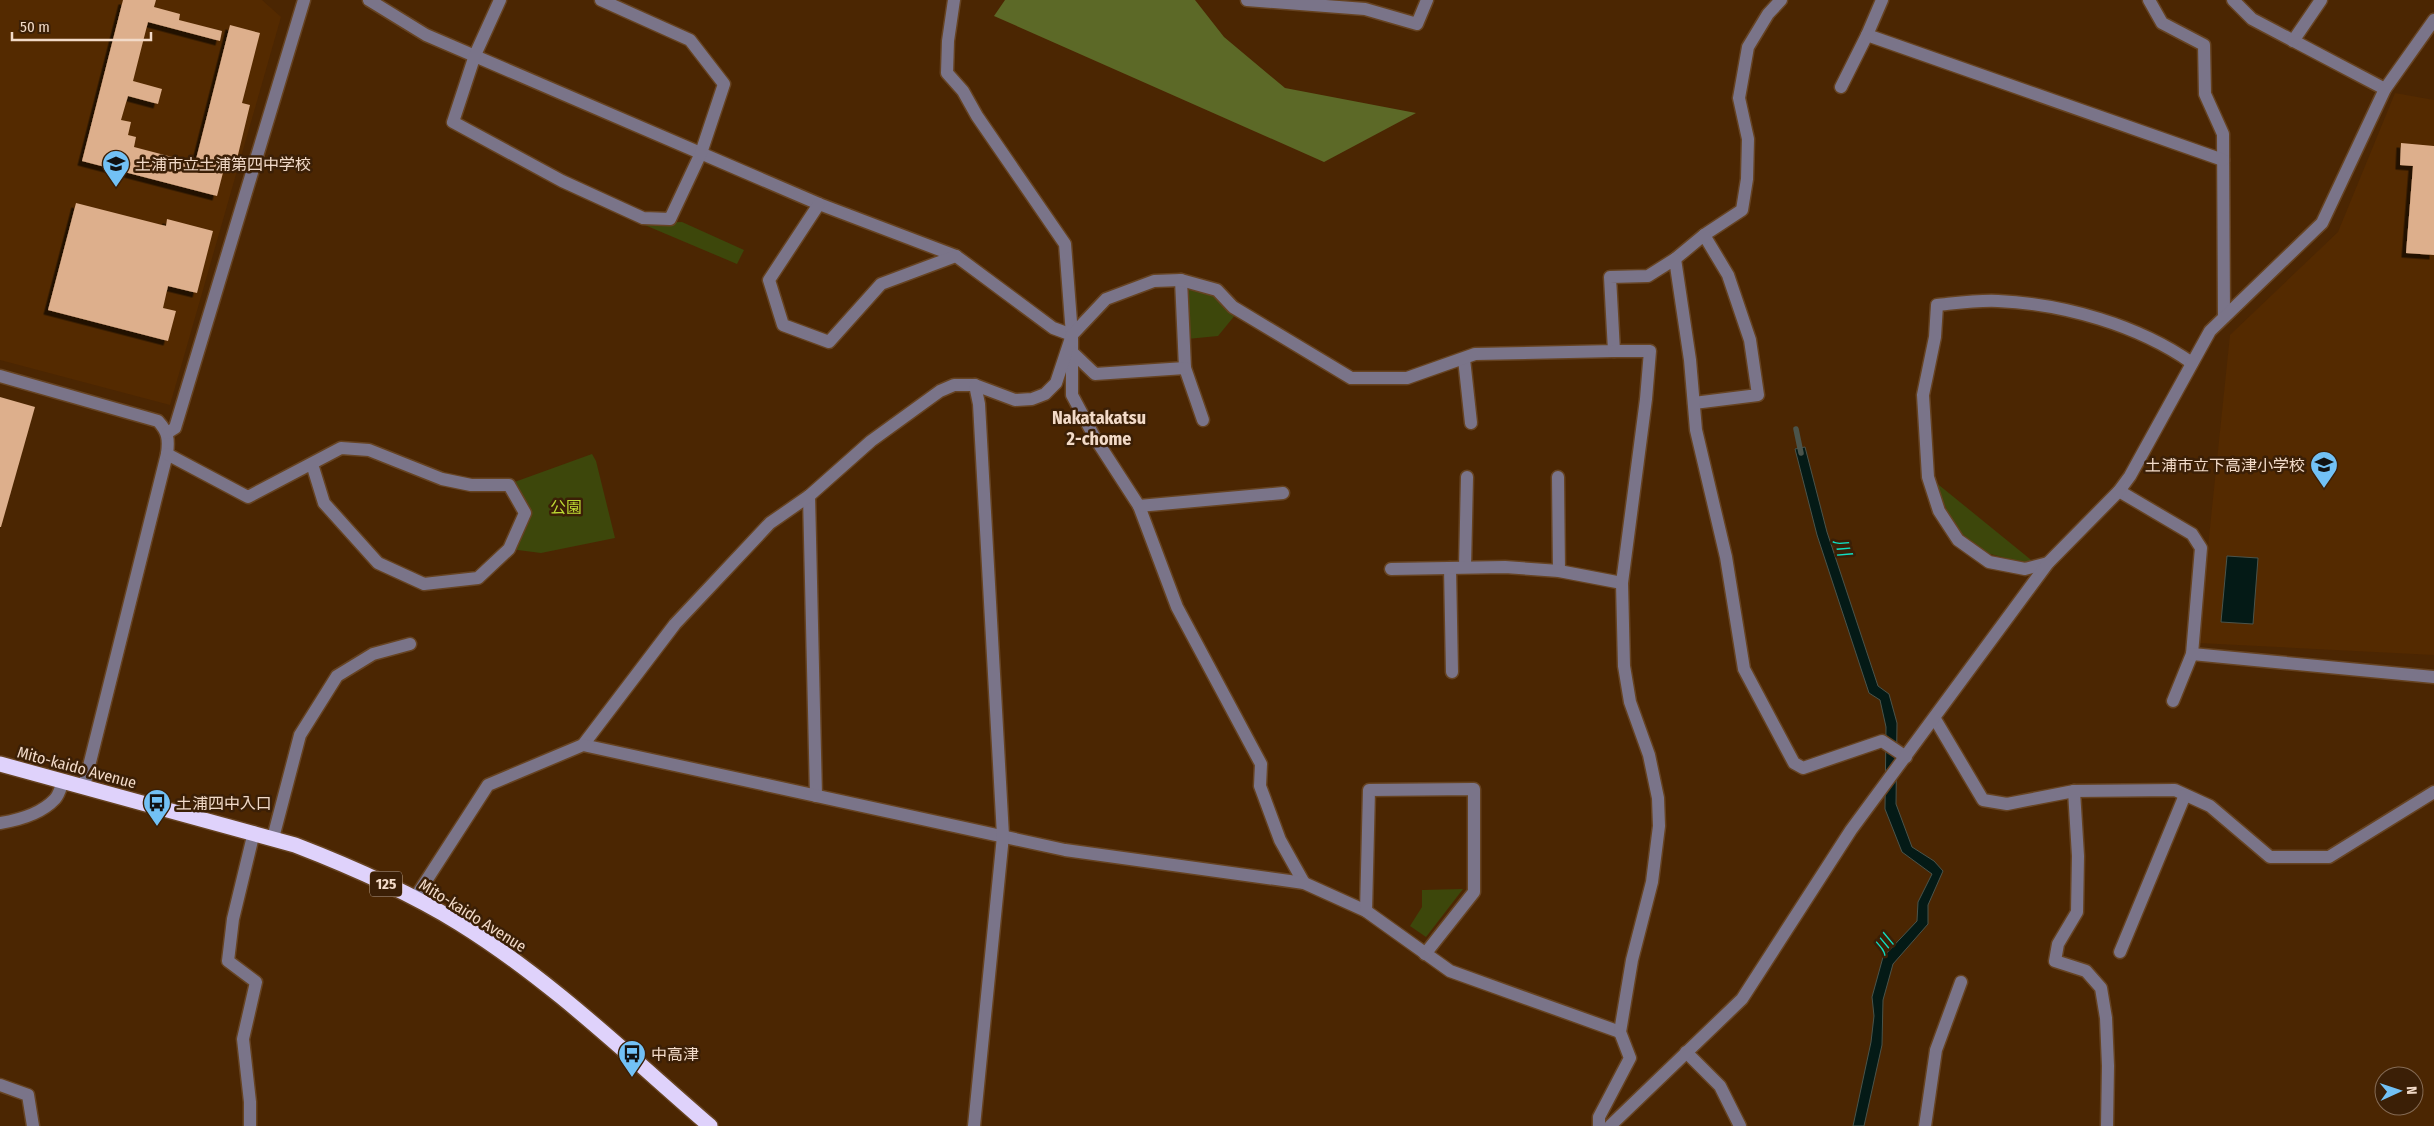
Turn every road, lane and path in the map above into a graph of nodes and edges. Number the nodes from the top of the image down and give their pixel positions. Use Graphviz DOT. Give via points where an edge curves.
graph roads {
  1 [pos="304,0"];
  2 [pos="369,0"];
  3 [pos="500,0"];
  4 [pos="601,0"];
  5 [pos="954,0"];
  6 [pos="1247,0"];
  7 [pos="1427,0"];
  8 [pos="1781,0"];
  9 [pos="1882,0"];
  10 [pos="2149,0"];
  11 [pos="2233,0"];
  12 [pos="2321,0"];
  13 [pos="621,4"];
  14 [pos="2434,20"];
  15 [pos="1867,35"];
  16 [pos="2293,41"];
  17 [pos="475,55"];
  18 [pos="1841,87"];
  19 [pos="2385,89"];
  20 [pos="701,153"];
  21 [pos="2223,160"];
  22 [pos="819,204"];
  23 [pos="1704,235"];
  24 [pos="956,256"];
  25 [pos="1675,259"];
  26 [pos="1181,280"];
  27 [pos="2224,317"];
  28 [pos="1072,335"];
  29 [pos="1614,351"];
  30 [pos="1072,352"];
  31 [pos="1464,359"];
  32 [pos="2192,363"];
  33 [pos="1185,368"];
  34 [pos="0,376"];
  35 [pos="975,385"];
  36 [pos="1694,403"];
  37 [pos="1203,420"];
  38 [pos="1471,423"];
  39 [pos="167,433"];
  40 [pos="167,454"];
  41 [pos="312,464"];
  42 [pos="1467,477"];
  43 [pos="1558,477"];
  44 [pos="2119,492"];
  45 [pos="1283,493"];
  46 [pos="809,496"];
  47 [pos="1139,506"];
  48 [pos="2048,563"];
  49 [pos="1465,567"];
  50 [pos="1450,568"];
  51 [pos="1391,569"];
  52 [pos="1559,571"];
  53 [pos="1622,583"];
  54 [pos="410,644"];
  55 [pos="2192,654"];
  56 [pos="1452,672"];
  57 [pos="2434,677"];
  58 [pos="2173,701"];
  59 [pos="1935,719"];
  60 [pos="583,745"];
  61 [pos="1906,757"];
  62 [pos="0,764"];
  63 [pos="63,781"];
  64 [pos="84,786"];
  65 [pos="2074,791"];
  66 [pos="2434,792"];
  67 [pos="2185,795"];
  68 [pos="816,796"];
  69 [pos="0,823"];
  70 [pos="254,832"];
  71 [pos="1003,836"];
  72 [pos="273,838"];
  73 [pos="1304,884"];
  74 [pos="415,898"];
  75 [pos="1366,911"];
  76 [pos="2120,952"];
  77 [pos="1425,954"];
  78 [pos="1961,982"];
  79 [pos="1620,1032"];
  80 [pos="1686,1052"];
  81 [pos="0,1085"];
  82 [pos="32,1126"];
  83 [pos="250,1126"];
  84 [pos="710,1126"];
  85 [pos="974,1126"];
  86 [pos="1599,1126"];
  87 [pos="1610,1126"];
  88 [pos="1740,1126"];
  89 [pos="1925,1126"];
  90 [pos="2107,1126"];
  1 -- 39 [label="street" via="175,428"];
  2 -- 17 [label="street" via="426,35"];
  3 -- 17 [label="street"];
  4 -- 13 [label="street"];
  5 -- 28 [label="street" via="947,73 963,91 1065,244"];
  6 -- 7 [label="street" via="1365,9 1417,24"];
  8 -- 23 [label="street" via="1768,14 1748,48 1739,98 1748,139 1742,210"];
  9 -- 15 [label="street"];
  10 -- 21 [label="street" via="2162,23 2204,45 2205,94 2223,134"];
  11 -- 16 [label="street" via="2252,19"];
  12 -- 16 [label="street"];
  13 -- 20 [label="street" via="690,40 724,84"];
  14 -- 19 [label="street"];
  15 -- 18 [label="street"];
  15 -- 21 [label="street"];
  16 -- 19 [label="street"];
  17 -- 20 [label="street"];
  17 -- 20 [label="street" via="453,122 562,181 643,218 670,219"];
  19 -- 27 [label="street" via="2322,223"];
  20 -- 22 [label="street"];
  21 -- 27 [label="street"];
  22 -- 24 [label="street"];
  22 -- 24 [label="street" via="769,280 783,325 829,342 881,284"];
  23 -- 25 [label="street"];
  23 -- 36 [label="street" via="1728,275 1750,340 1758,395"];
  24 -- 28 [label="street" via="1053,328"];
  25 -- 29 [label="street" via="1648,276 1610,277"];
  25 -- 36 [label="street"];
  26 -- 28 [label="street" via="1154,281 1106,299"];
  26 -- 31 [label="street" via="1217,290 1233,307 1351,378 1407,378"];
  26 -- 33 [label="street"];
  27 -- 32 [label="street" via="2210,331"];
  28 -- 30 [label="street"];
  28 -- 35 [label="street" via="1056,383 1045,394 1015,400"];
  29 -- 31 [label="street" via="1475,354"];
  29 -- 53 [label="street" via="1650,351"];
  30 -- 33 [label="street" via="1095,374"];
  30 -- 47 [label="street" via="1072,395 1095,438"];
  31 -- 38 [label="street"];
  32 -- 44 [label="street"];
  32 -- 48 [label="street" via="2168,346 2113,323 2054,308 1997,301 1937,305 1935,337 1923,395 1928,477 1940,511 1958,540 1988,562 2025,569"];
  33 -- 37 [label="street"];
  34 -- 39 [label="street" via="158,421"];
  35 -- 46 [label="street" via="954,385 940,391 871,441"];
  35 -- 71 [label="street" via="979,404"];
  36 -- 61 [label="street" via="1696,430 1726,557 1744,670 1794,763 1803,768 1882,741"];
  39 -- 40 [label="street"];
  40 -- 41 [label="street" via="248,497"];
  40 -- 64 [label="street"];
  41 -- 41 [label="street" via="341,448 369,450 442,479 471,485 509,484 525,513 510,549 478,578 424,584 378,563 324,503"];
  42 -- 49 [label="street"];
  43 -- 52 [label="street"];
  44 -- 48 [label="street"];
  44 -- 55 [label="street" via="2192,534 2201,548"];
  45 -- 47 [label="street"];
  46 -- 60 [label="street" via="770,523 675,624"];
  46 -- 68 [label="street"];
  47 -- 73 [label="street" via="1177,607 1261,764 1260,786 1280,840"];
  48 -- 59 [label="street"];
  49 -- 50 [label="street"];
  49 -- 52 [label="street" via="1505,566"];
  50 -- 51 [label="street"];
  50 -- 56 [label="street"];
  52 -- 53 [label="street"];
  53 -- 79 [label="street" via="1624,666 1630,702 1649,755 1658,798 1659,826 1652,882 1632,960"];
  54 -- 72 [label="street" via="373,654 337,676 300,735"];
  55 -- 57 [label="street"];
  55 -- 58 [label="street"];
  59 -- 61 [label="street"];
  59 -- 65 [label="street" via="1983,800 2007,804"];
  60 -- 68 [label="street"];
  60 -- 74 [label="street" via="488,785"];
  61 -- 80 [label="street" via="1851,830 1742,999"];
  62 -- 63 [label="highway, Mito-kaido Avenue / 125"];
  63 -- 64 [label="highway, Mito-kaido Avenue / 125"];
  63 -- 69 [label="street" via="56,799 44,807 18,820"];
  64 -- 70 [label="highway, Mito-kaido Avenue / 125"];
  65 -- 67 [label="street" via="2174,790"];
  65 -- 90 [label="street" via="2077,912 2058,944 2055,961 2086,971 2101,988 2106,1018"];
  66 -- 67 [label="street" via="2329,857 2270,858 2210,806"];
  67 -- 76 [label="street"];
  68 -- 71 [label="street"];
  70 -- 72 [label="highway, Mito-kaido Avenue / 125"];
  70 -- 83 [label="street" via="233,919 228,961 256,982 243,1039"];
  71 -- 73 [label="street" via="1065,850"];
  71 -- 85 [label="street"];
  72 -- 74 [label="highway, Mito-kaido Avenue / 125" via="342,863"];
  73 -- 75 [label="street"];
  74 -- 84 [label="highway, Mito-kaido Avenue / 125" via="459,923 530,972"];
  75 -- 77 [label="street"];
  75 -- 77 [label="street" via="1369,790 1474,789 1474,892"];
  77 -- 79 [label="street" via="1450,971"];
  78 -- 89 [label="street" via="1936,1050"];
  79 -- 86 [label="street" via="1630,1058 1599,1117"];
  80 -- 87 [label="street"];
  80 -- 88 [label="street" via="1720,1086"];
  81 -- 82 [label="street" via="28,1095"];
}
